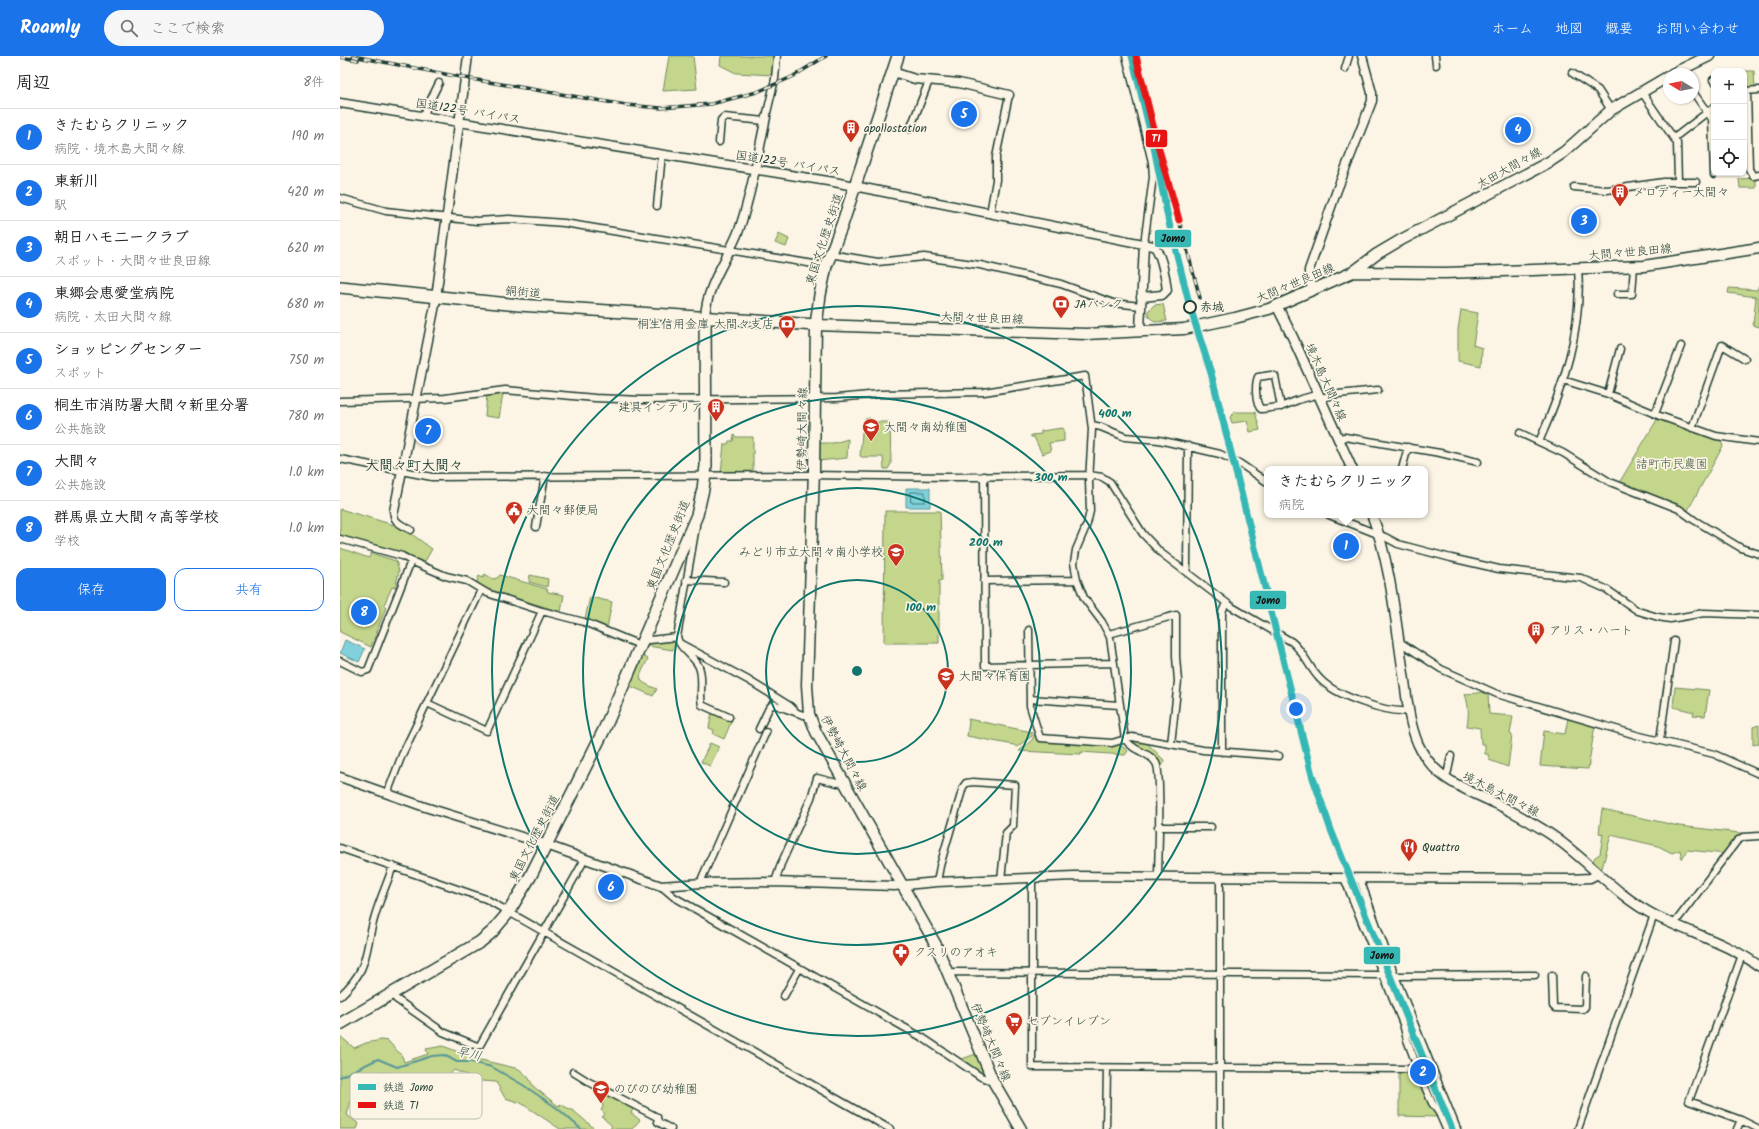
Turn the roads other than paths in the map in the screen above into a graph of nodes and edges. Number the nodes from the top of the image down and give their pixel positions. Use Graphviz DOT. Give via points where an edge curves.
graph roads {
  1 [pos="468,56"];
  2 [pos="777,56"];
  3 [pos="898,56"];
  4 [pos="1126,56"];
  5 [pos="1349,56"];
  6 [pos="1362,56"];
  7 [pos="1435,56"];
  8 [pos="1709,56"];
  9 [pos="1436,65"];
  10 [pos="1684,68"];
  11 [pos="1346,70"];
  12 [pos="893,72"];
  13 [pos="1572,73"];
  14 [pos="1663,79"];
  15 [pos="929,80"];
  16 [pos="439,83"];
  17 [pos="1759,90"];
  18 [pos="1747,91"];
  19 [pos="1641,92"];
  20 [pos="1009,95"];
  21 [pos="1699,101"];
  22 [pos="340,103"];
  23 [pos="1746,104"];
  24 [pos="1711,109"];
  25 [pos="1611,110"];
  26 [pos="1707,112"];
  27 [pos="425,116"];
  28 [pos="765,119"];
  29 [pos="459,122"];
  30 [pos="910,129"];
  31 [pos="1674,138"];
  32 [pos="1713,140"];
  33 [pos="719,142"];
  34 [pos="662,154"];
  35 [pos="756,170"];
  36 [pos="1759,176"];
  37 [pos="1678,182"];
  38 [pos="1696,182"];
  39 [pos="856,186"];
  40 [pos="1574,187"];
  41 [pos="340,198"];
  42 [pos="657,206"];
  43 [pos="990,213"];
  44 [pos="446,218"];
  45 [pos="1144,244"];
  46 [pos="1759,248"];
  47 [pos="729,251"];
  48 [pos="830,254"];
  49 [pos="826,266"];
  50 [pos="1634,266"];
  51 [pos="1578,268"];
  52 [pos="1353,272"];
  53 [pos="340,288"];
  54 [pos="1313,290"];
  55 [pos="1617,294"];
  56 [pos="1141,297"];
  57 [pos="436,298"];
  58 [pos="1140,306"];
  59 [pos="1277,306"];
  60 [pos="705,318"];
  61 [pos="816,325"];
  62 [pos="1140,330"];
  63 [pos="1681,346"];
  64 [pos="1620,349"];
  65 [pos="1746,359"];
  66 [pos="1562,380"];
  67 [pos="1378,390"];
  68 [pos="1608,394"];
  69 [pos="1320,396"];
  70 [pos="815,398"];
  71 [pos="417,399"];
  72 [pos="706,400"];
  73 [pos="340,401"];
  74 [pos="1281,407"];
  75 [pos="1655,414"];
  76 [pos="1092,425"];
  77 [pos="1692,428"];
  78 [pos="1520,433"];
  79 [pos="1338,438"];
  80 [pos="1539,442"];
  81 [pos="1759,442"];
  82 [pos="1188,446"];
  83 [pos="1408,447"];
  84 [pos="340,458"];
  85 [pos="1478,462"];
  86 [pos="1351,466"];
  87 [pos="1403,466"];
  88 [pos="402,472"];
  89 [pos="814,475"];
  90 [pos="1090,475"];
  91 [pos="545,476"];
  92 [pos="705,476"];
  93 [pos="984,476"];
  94 [pos="1264,480"];
  95 [pos="394,511"];
  96 [pos="1337,518"];
  97 [pos="1373,518"];
  98 [pos="695,520"];
  99 [pos="536,527"];
  100 [pos="411,530"];
  101 [pos="1379,534"];
  102 [pos="340,539"];
  103 [pos="1759,554"];
  104 [pos="411,561"];
  105 [pos="1186,572"];
  106 [pos="686,580"];
  107 [pos="1078,580"];
  108 [pos="984,581"];
  109 [pos="724,582"];
  110 [pos="481,590"];
  111 [pos="1226,603"];
  112 [pos="542,611"];
  113 [pos="1759,615"];
  114 [pos="1029,630"];
  115 [pos="1109,634"];
  116 [pos="676,637"];
  117 [pos="1398,641"];
  118 [pos="1674,641"];
  119 [pos="641,642"];
  120 [pos="680,644"];
  121 [pos="340,661"];
  122 [pos="1114,663"];
  123 [pos="1029,666"];
  124 [pos="1030,699"];
  125 [pos="427,703"];
  126 [pos="1119,705"];
  127 [pos="796,712"];
  128 [pos="1409,712"];
  129 [pos="809,714"];
  130 [pos="729,717"];
  131 [pos="759,728"];
  132 [pos="766,732"];
  133 [pos="1125,739"];
  134 [pos="1660,740"];
  135 [pos="1171,744"];
  136 [pos="1222,752"];
  137 [pos="1278,756"];
  138 [pos="1450,756"];
  139 [pos="1759,774"];
  140 [pos="340,777"];
  141 [pos="1445,778"];
  142 [pos="844,782"];
  143 [pos="387,794"];
  144 [pos="1158,827"];
  145 [pos="1211,827"];
  146 [pos="1759,836"];
  147 [pos="545,845"];
  148 [pos="340,848"];
  149 [pos="585,859"];
  150 [pos="393,866"];
  151 [pos="1598,874"];
  152 [pos="1158,877"];
  153 [pos="1032,878"];
  154 [pos="1220,878"];
  155 [pos="1344,878"];
  156 [pos="1360,878"];
  157 [pos="1001,880"];
  158 [pos="775,882"];
  159 [pos="937,882"];
  160 [pos="702,883"];
  161 [pos="902,885"];
  162 [pos="661,886"];
  163 [pos="508,913"];
  164 [pos="1654,915"];
  165 [pos="1674,924"];
  166 [pos="544,932"];
  167 [pos="1742,955"];
  168 [pos="1759,966"];
  169 [pos="799,969"];
  170 [pos="1033,972"];
  171 [pos="1383,973"];
  172 [pos="949,974"];
  173 [pos="1221,974"];
  174 [pos="1535,975"];
  175 [pos="1395,976"];
  176 [pos="1552,976"];
  177 [pos="1586,976"];
  178 [pos="341,994"];
  179 [pos="392,994"];
  180 [pos="784,996"];
  181 [pos="340,1024"];
  182 [pos="1107,1068"];
  183 [pos="1220,1068"];
  184 [pos="1418,1069"];
  185 [pos="573,1072"];
  186 [pos="993,1081"];
  187 [pos="1741,1120"];
  188 [pos="671,1129"];
  189 [pos="890,1129"];
  190 [pos="1021,1129"];
  191 [pos="1106,1129"];
  192 [pos="1220,1129"];
  193 [pos="1446,1129"];
  194 [pos="1457,1129"];
  195 [pos="1578,1129"];
  196 [pos="1737,1129"];
  197 [pos="1759,1129"];
  1 -- 29 [label="street"];
  2 -- 28 [label="street"];
  3 -- 12 [label="highway, 東国文化歴史街道"];
  4 -- 45 [label="street" via="1152,162 1153,177"];
  5 -- 11 [label="street"];
  6 -- 54 [label="street" via="1372,101 1310,267 1309,279"];
  7 -- 9 [label="street"];
  8 -- 10 [label="main road"];
  12 -- 15 [label="street" via="915,79"];
  12 -- 39 [label="highway, 東国文化歴史街道"];
  13 -- 25 [label="street" via="1598,90"];
  14 -- 19 [label="main road, 太田大間々線"];
  15 -- 20 [label="street" via="959,83"];
  15 -- 30 [label="street"];
  16 -- 27 [label="street"];
  17 -- 18 [label="street"];
  19 -- 25 [label="main road, 太田大間々線"];
  19 -- 31 [label="street"];
  20 -- 43 [label="street" via="996,157 996,180"];
  21 -- 26 [label="street"];
  22 -- 27 [label="street, 国道122号 バイパス"];
  23 -- 36 [label="street" via="1749,169 1753,176"];
  24 -- 26 [label="street"];
  25 -- 52 [label="main road, 太田大間々線" via="1549,162 1399,241"];
  26 -- 31 [label="street"];
  26 -- 32 [label="street" via="1712,119"];
  27 -- 29 [label="street, 国道122号 バイパス"];
  28 -- 33 [label="street" via="724,117 721,120"];
  28 -- 35 [label="street"];
  29 -- 34 [label="street, 国道122号 バイパス"];
  29 -- 44 [label="street"];
  31 -- 37 [label="street" via="1678,146"];
  34 -- 35 [label="street, 国道122号 バイパス"];
  34 -- 42 [label="street"];
  35 -- 39 [label="street, 国道122号 バイパス"];
  35 -- 47 [label="street" via="741,223"];
  37 -- 38 [label="street"];
  37 -- 40 [label="street" via="1607,190"];
  39 -- 43 [label="street, 国道122号 バイパス"];
  39 -- 48 [label="highway, 東国文化歴史街道"];
  41 -- 44 [label="street" via="378,210"];
  43 -- 45 [label="street, 国道122号 バイパス"];
  44 -- 47 [label="street" via="564,223"];
  44 -- 57 [label="street"];
  45 -- 56 [label="street"];
  45 -- 56 [label="street" via="1158,250 1167,290 1164,295"];
  46 -- 50 [label="main road, 大間々世良田線"];
  47 -- 49 [label="street"];
  47 -- 60 [label="street" via="711,286"];
  48 -- 49 [label="highway, 東国文化歴史街道"];
  48 -- 58 [label="street" via="878,262 924,257 980,265 1061,284 1113,303"];
  49 -- 61 [label="highway, 東国文化歴史街道"];
  50 -- 51 [label="main road, 大間々世良田線"];
  50 -- 55 [label="street" via="1632,294"];
  51 -- 52 [label="main road, 大間々世良田線" via="1445,274"];
  51 -- 66 [label="street" via="1579,311"];
  52 -- 54 [label="main road, 大間々世良田線"];
  53 -- 57 [label="highway, 銅街道"];
  54 -- 59 [label="main road, 大間々世良田線"];
  56 -- 58 [label="street"];
  57 -- 60 [label="highway, 銅街道"];
  57 -- 71 [label="street"];
  58 -- 62 [label="street"];
  59 -- 62 [label="main road, 大間々世良田線" via="1255,314 1192,327"];
  59 -- 69 [label="main road, 境木島大間々線"];
  60 -- 61 [label="highway"];
  60 -- 72 [label="highway, 東国文化歴史街道"];
  61 -- 62 [label="main road, 大間々世良田線" via="1049,334 1097,334"];
  61 -- 70 [label="main road, 伊勢崎大間々線"];
  63 -- 75 [label="street"];
  64 -- 68 [label="street"];
  65 -- 77 [label="street" via="1722,345"];
  66 -- 68 [label="street"];
  66 -- 80 [label="street"];
  67 -- 69 [label="street"];
  68 -- 75 [label="street"];
  69 -- 74 [label="street" via="1298,400"];
  69 -- 79 [label="main road, 境木島大間々線"];
  70 -- 72 [label="street"];
  70 -- 76 [label="street" via="984,392 1085,376"];
  70 -- 89 [label="main road, 伊勢崎大間々線"];
  71 -- 72 [label="street" via="505,390 619,399"];
  71 -- 73 [label="street"];
  71 -- 88 [label="street"];
  72 -- 92 [label="highway, 東国文化歴史街道"];
  74 -- 74 [label="street" via="1261,409 1258,406 1258,377 1275,376"];
  75 -- 77 [label="street"];
  76 -- 82 [label="street" via="1125,438 1159,440"];
  76 -- 90 [label="street"];
  77 -- 81 [label="street" via="1725,438"];
  78 -- 80 [label="street"];
  79 -- 83 [label="street"];
  79 -- 86 [label="main road, 境木島大間々線"];
  80 -- 103 [label="street" via="1563,453 1610,482 1679,509 1741,548"];
  82 -- 94 [label="street" via="1224,455"];
  82 -- 105 [label="street"];
  83 -- 85 [label="street"];
  83 -- 87 [label="street"];
  84 -- 88 [label="street"];
  88 -- 91 [label="street" via="432,477"];
  88 -- 95 [label="street"];
  89 -- 92 [label="street"];
  89 -- 93 [label="street"];
  89 -- 129 [label="main road, 伊勢崎大間々線" via="807,685"];
  90 -- 93 [label="street"];
  90 -- 105 [label="street" via="1102,477 1110,482 1147,538 1161,553"];
  90 -- 107 [label="street" via="1088,519 1074,558"];
  91 -- 92 [label="street"];
  91 -- 99 [label="street"];
  92 -- 98 [label="highway, 東国文化歴史街道"];
  93 -- 108 [label="street"];
  95 -- 100 [label="street" via="393,517 396,521"];
  96 -- 101 [label="street"];
  97 -- 101 [label="main road, 境木島大間々線"];
  98 -- 106 [label="street" via="696,529"];
  98 -- 119 [label="highway, 東国文化歴史街道"];
  101 -- 113 [label="street" via="1404,546 1488,567 1581,578 1606,589 1638,611 1658,617 1670,619 1704,612"];
  101 -- 117 [label="main road, 境木島大間々線"];
  102 -- 104 [label="street"];
  104 -- 110 [label="street" via="467,581"];
  104 -- 121 [label="street" via="368,670 362,672"];
  105 -- 111 [label="street"];
  106 -- 109 [label="street"];
  106 -- 116 [label="street"];
  107 -- 108 [label="street"];
  107 -- 115 [label="street" via="1086,602"];
  108 -- 123 [label="street" via="985,666"];
  110 -- 112 [label="street"];
  110 -- 125 [label="street"];
  111 -- 128 [label="street" via="1292,642 1320,679 1332,687 1366,703"];
  111 -- 136 [label="street" via="1222,612"];
  112 -- 119 [label="street" via="584,622"];
  112 -- 125 [label="street" via="487,730"];
  114 -- 123 [label="street"];
  115 -- 122 [label="street"];
  115 -- 135 [label="street" via="1176,615 1178,681"];
  116 -- 119 [label="street"];
  116 -- 120 [label="street"];
  117 -- 128 [label="main road, 境木島大間々線"];
  117 -- 134 [label="street" via="1441,668 1497,694 1631,734"];
  118 -- 134 [label="street"];
  119 -- 147 [label="highway, 東国文化歴史街道" via="604,730"];
  120 -- 127 [label="street" via="748,680"];
  120 -- 130 [label="street" via="700,669 702,705"];
  122 -- 123 [label="street"];
  122 -- 126 [label="street"];
  123 -- 124 [label="street"];
  124 -- 126 [label="street"];
  124 -- 133 [label="street" via="1041,739 1112,743"];
  125 -- 143 [label="street"];
  126 -- 133 [label="street"];
  127 -- 129 [label="street"];
  127 -- 131 [label="street" via="775,704 771,705"];
  128 -- 141 [label="main road, 境木島大間々線" via="1421,750 1432,766"];
  129 -- 142 [label="main road, 伊勢崎大間々線" via="816,732"];
  132 -- 160 [label="street"];
  133 -- 135 [label="street" via="1132,737"];
  133 -- 144 [label="street" via="1157,765"];
  134 -- 139 [label="street" via="1714,754"];
  135 -- 136 [label="street"];
  136 -- 137 [label="street"];
  138 -- 141 [label="street"];
  140 -- 143 [label="street"];
  141 -- 151 [label="main road, 境木島大間々線" via="1548,833"];
  142 -- 158 [label="street" via="837,783 817,778"];
  142 -- 161 [label="main road, 伊勢崎大間々線"];
  143 -- 147 [label="street"];
  144 -- 145 [label="street"];
  144 -- 152 [label="street"];
  146 -- 165 [label="street" via="1737,841"];
  147 -- 149 [label="street"];
  147 -- 163 [label="highway, 東国文化歴史街道" via="530,877"];
  148 -- 150 [label="street"];
  149 -- 162 [label="street"];
  149 -- 166 [label="street"];
  150 -- 163 [label="street" via="486,899"];
  150 -- 178 [label="street" via="374,920 366,959 357,978"];
  151 -- 156 [label="street" via="1590,878 1571,879"];
  151 -- 164 [label="main road, 境木島大間々線" via="1636,905"];
  152 -- 153 [label="street"];
  152 -- 154 [label="street"];
  153 -- 157 [label="street"];
  153 -- 170 [label="street"];
  154 -- 155 [label="street"];
  154 -- 173 [label="street"];
  155 -- 156 [label="street"];
  155 -- 171 [label="street"];
  156 -- 175 [label="street"];
  157 -- 159 [label="street"];
  157 -- 159 [label="street" via="1006,833 1013,826 1016,785 973,782 966,783 963,787"];
  158 -- 160 [label="street"];
  158 -- 161 [label="street"];
  159 -- 161 [label="street"];
  160 -- 162 [label="street"];
  161 -- 172 [label="main road, 伊勢崎大間々線" via="930,933"];
  162 -- 169 [label="street" via="674,897"];
  163 -- 166 [label="street"];
  163 -- 179 [label="highway, 東国文化歴史街道" via="480,942"];
  164 -- 165 [label="main road, 境木島大間々線"];
  164 -- 195 [label="street"];
  165 -- 167 [label="main road, 境木島大間々線"];
  166 -- 179 [label="street" via="480,1045 465,1042 443,1032"];
  166 -- 189 [label="street"];
  167 -- 168 [label="main road, 境木島大間々線"];
  167 -- 187 [label="street" via="1689,1102"];
  169 -- 180 [label="street"];
  169 -- 186 [label="street" via="923,1038 981,1077"];
  170 -- 172 [label="street"];
  170 -- 173 [label="street"];
  170 -- 182 [label="street" via="1032,1067"];
  171 -- 173 [label="street"];
  171 -- 184 [label="street"];
  172 -- 186 [label="main road, 伊勢崎大間々線"];
  173 -- 183 [label="street"];
  174 -- 175 [label="street"];
  175 -- 194 [label="street"];
  176 -- 177 [label="street" via="1552,1006 1583,1009"];
  179 -- 181 [label="highway, 東国文化歴史街道"];
  182 -- 183 [label="street"];
  182 -- 191 [label="street"];
  183 -- 184 [label="street"];
  183 -- 192 [label="street"];
  184 -- 193 [label="street"];
  185 -- 188 [label="street" via="657,1117 658,1122"];
  186 -- 190 [label="main road, 伊勢崎大間々線"];
  187 -- 196 [label="street"];
  187 -- 197 [label="street"];
}
